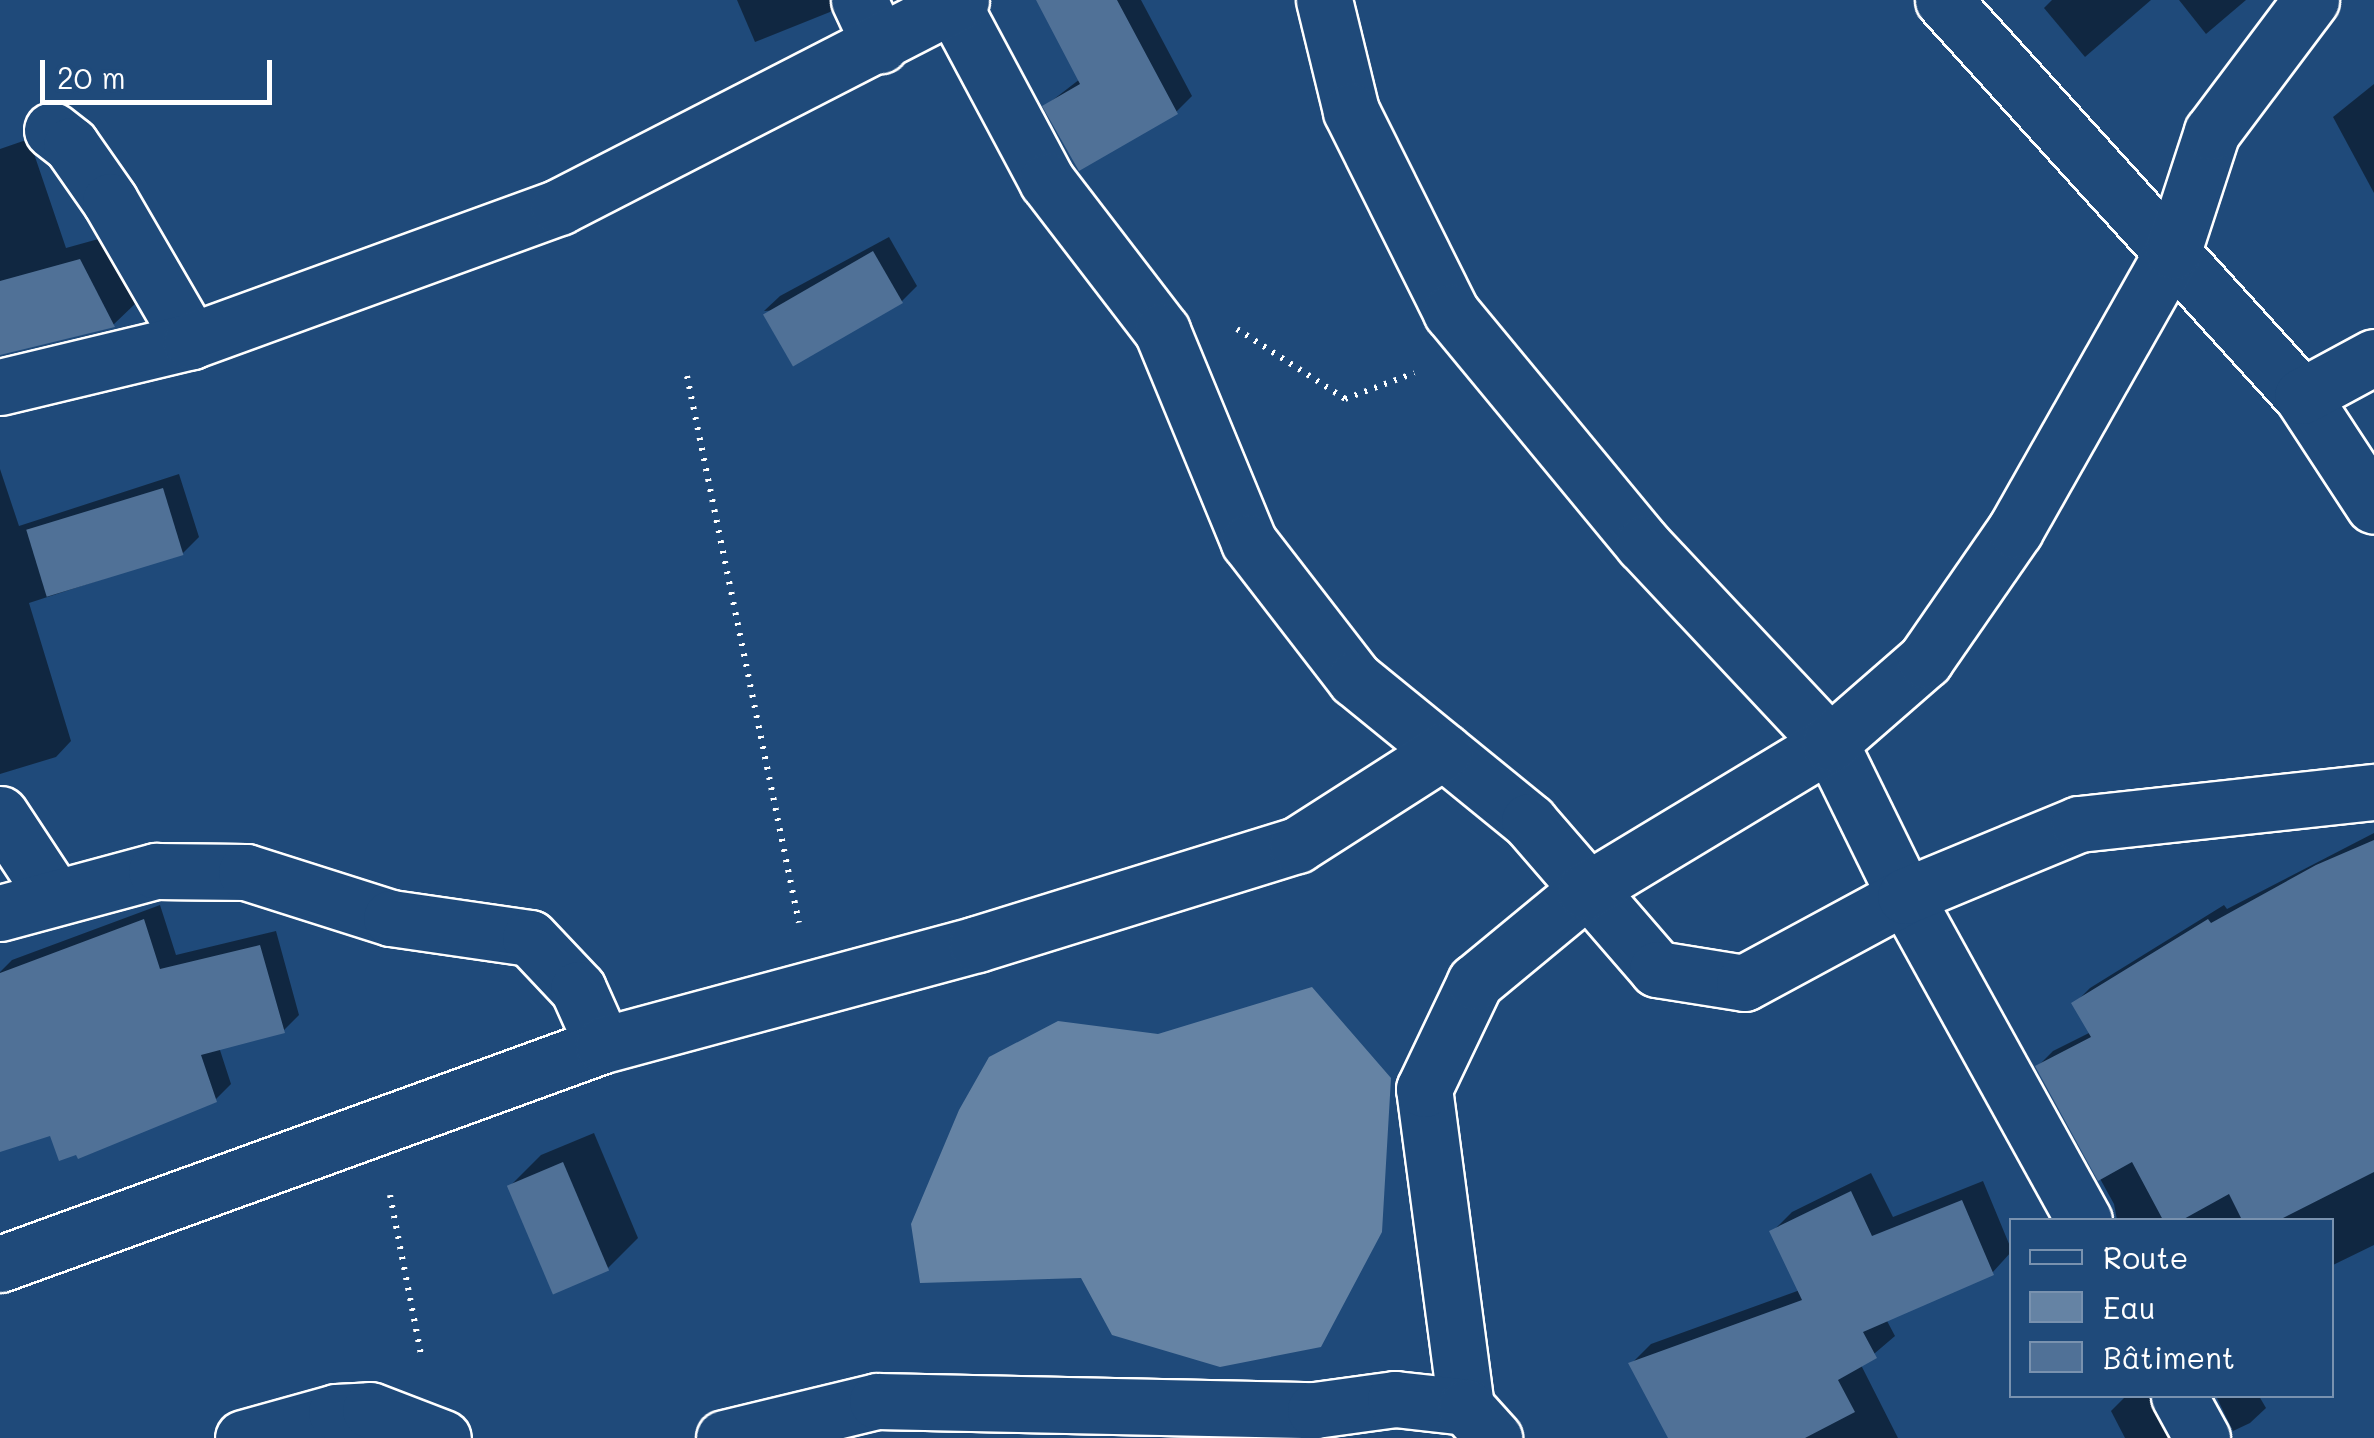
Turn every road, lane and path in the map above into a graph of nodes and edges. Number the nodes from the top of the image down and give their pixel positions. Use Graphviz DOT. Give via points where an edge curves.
graph roads {
  1 [pos="1943,0"];
  2 [pos="2311,0"];
  3 [pos="957,3"];
  4 [pos="1314,10"];
  5 [pos="870,22"];
  6 [pos="52,130"];
  7 [pos="2173,251"];
  8 [pos="1228,323"];
  9 [pos="191,341"];
  10 [pos="1481,348"];
  11 [pos="2374,358"];
  12 [pos="687,376"];
  13 [pos="0,387"];
  14 [pos="2302,396"];
  15 [pos="2374,506"];
  16 [pos="1830,743"];
  17 [pos="1444,752"];
  18 [pos="2374,792"];
  19 [pos="0,814"];
  20 [pos="1585,891"];
  21 [pos="54,896"];
  22 [pos="1905,896"];
  23 [pos="0,913"];
  24 [pos="812,988"];
  25 [pos="604,1045"];
  26 [pos="376,1125"];
  27 [pos="2083,1218"];
  28 [pos="0,1264"];
  29 [pos="2180,1398"];
  30 [pos="1480,1422"];
  31 [pos="440,1437"];
  32 [pos="243,1438"];
  33 [pos="724,1438"];
  34 [pos="2202,1438"];
  1 -- 7 [label="street"];
  2 -- 7 [label="street" via="2212,132"];
  3 -- 5 [label="street"];
  3 -- 17 [label="street" via="1047,181 1162,331 1249,542 1355,679"];
  4 -- 10 [label="street" via="1351,111 1451,312"];
  5 -- 9 [label="street" via="559,207"];
  6 -- 9 [label="street" via="71,145 110,201"];
  7 -- 14 [label="street"];
  7 -- 16 [label="street" via="2015,530 1925,660"];
  8 -- 10 [label="path" via="1345,399"];
  9 -- 13 [label="street"];
  10 -- 16 [label="street" via="1643,544"];
  11 -- 14 [label="street"];
  12 -- 24 [label="path"];
  14 -- 15 [label="street"];
  16 -- 20 [label="street"];
  16 -- 22 [label="street"];
  17 -- 20 [label="street" via="1529,821"];
  17 -- 24 [label="street" via="1297,845"];
  18 -- 22 [label="street" via="2080,824"];
  19 -- 21 [label="street"];
  20 -- 22 [label="street" via="1657,969 1744,984"];
  20 -- 30 [label="street" via="1475,982 1424,1090"];
  21 -- 23 [label="street"];
  21 -- 25 [label="street" via="156,871 246,872 391,918 530,938 578,989"];
  22 -- 27 [label="street"];
  24 -- 25 [label="street"];
  25 -- 26 [label="street"];
  26 -- 28 [label="street"];
  26 -- 31 [label="path"];
  29 -- 34 [label="street"];
  30 -- 33 [label="street" via="1395,1399 1315,1410 878,1401"];
  31 -- 32 [label="street" via="370,1410 336,1412"];
}
